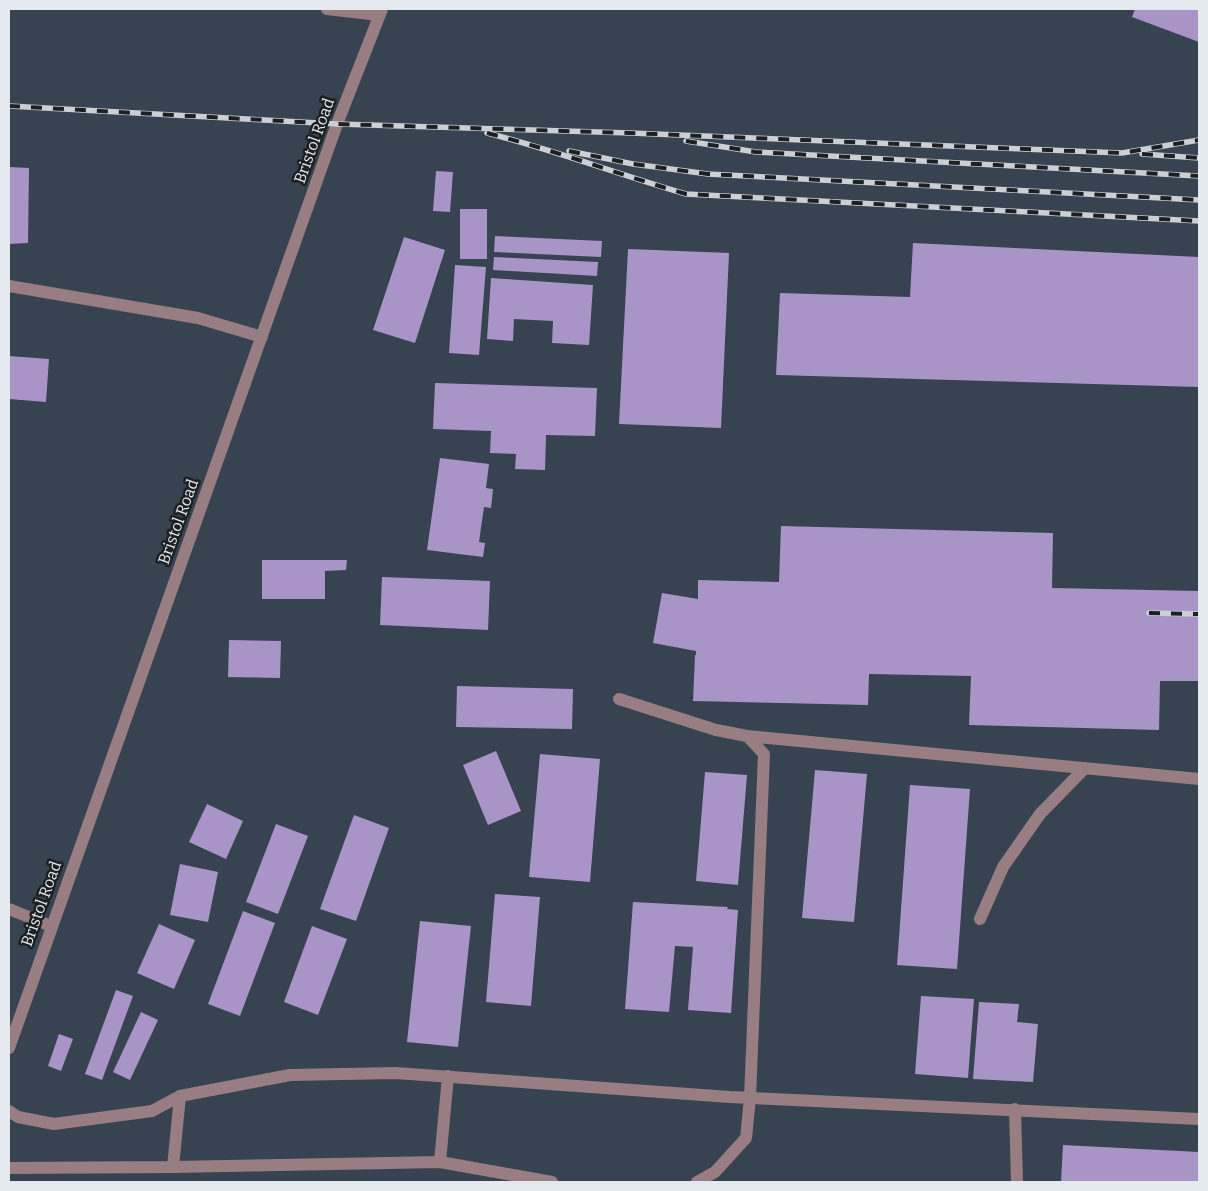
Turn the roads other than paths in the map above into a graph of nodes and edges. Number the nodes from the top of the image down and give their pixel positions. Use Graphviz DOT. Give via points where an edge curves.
graph roads {
  1 [pos="327,9"];
  2 [pos="381,12"];
  3 [pos="9,286"];
  4 [pos="262,338"];
  5 [pos="619,699"];
  6 [pos="747,736"];
  7 [pos="1085,768"];
  8 [pos="1199,778"];
  9 [pos="9,909"];
  10 [pos="980,919"];
  11 [pos="51,926"];
  12 [pos="9,1048"];
  13 [pos="448,1076"];
  14 [pos="180,1096"];
  15 [pos="750,1098"];
  16 [pos="1015,1109"];
  17 [pos="9,1111"];
  18 [pos="1199,1118"];
  19 [pos="440,1162"];
  20 [pos="173,1167"];
  21 [pos="9,1168"];
  22 [pos="552,1182"];
  23 [pos="697,1182"];
  24 [pos="1017,1182"];
  1 -- 2 [label="street"];
  2 -- 4 [label="street, Bristol Road"];
  3 -- 4 [label="street" via="198,318"];
  4 -- 11 [label="street, Bristol Road"];
  5 -- 6 [label="street" via="716,730"];
  6 -- 7 [label="street"];
  6 -- 15 [label="street" via="764,754"];
  7 -- 8 [label="street"];
  7 -- 10 [label="street" via="1040,814 1003,867"];
  9 -- 11 [label="street"];
  11 -- 12 [label="street, Bristol Road"];
  13 -- 14 [label="street" via="396,1073 290,1075"];
  13 -- 15 [label="street"];
  13 -- 19 [label="street"];
  14 -- 17 [label="street" via="152,1111 54,1124 18,1117"];
  14 -- 20 [label="street"];
  15 -- 16 [label="street"];
  15 -- 23 [label="street" via="746,1138 715,1172"];
  16 -- 18 [label="street"];
  16 -- 24 [label="street"];
  19 -- 20 [label="street"];
  19 -- 22 [label="street"];
  20 -- 21 [label="street"];
}
